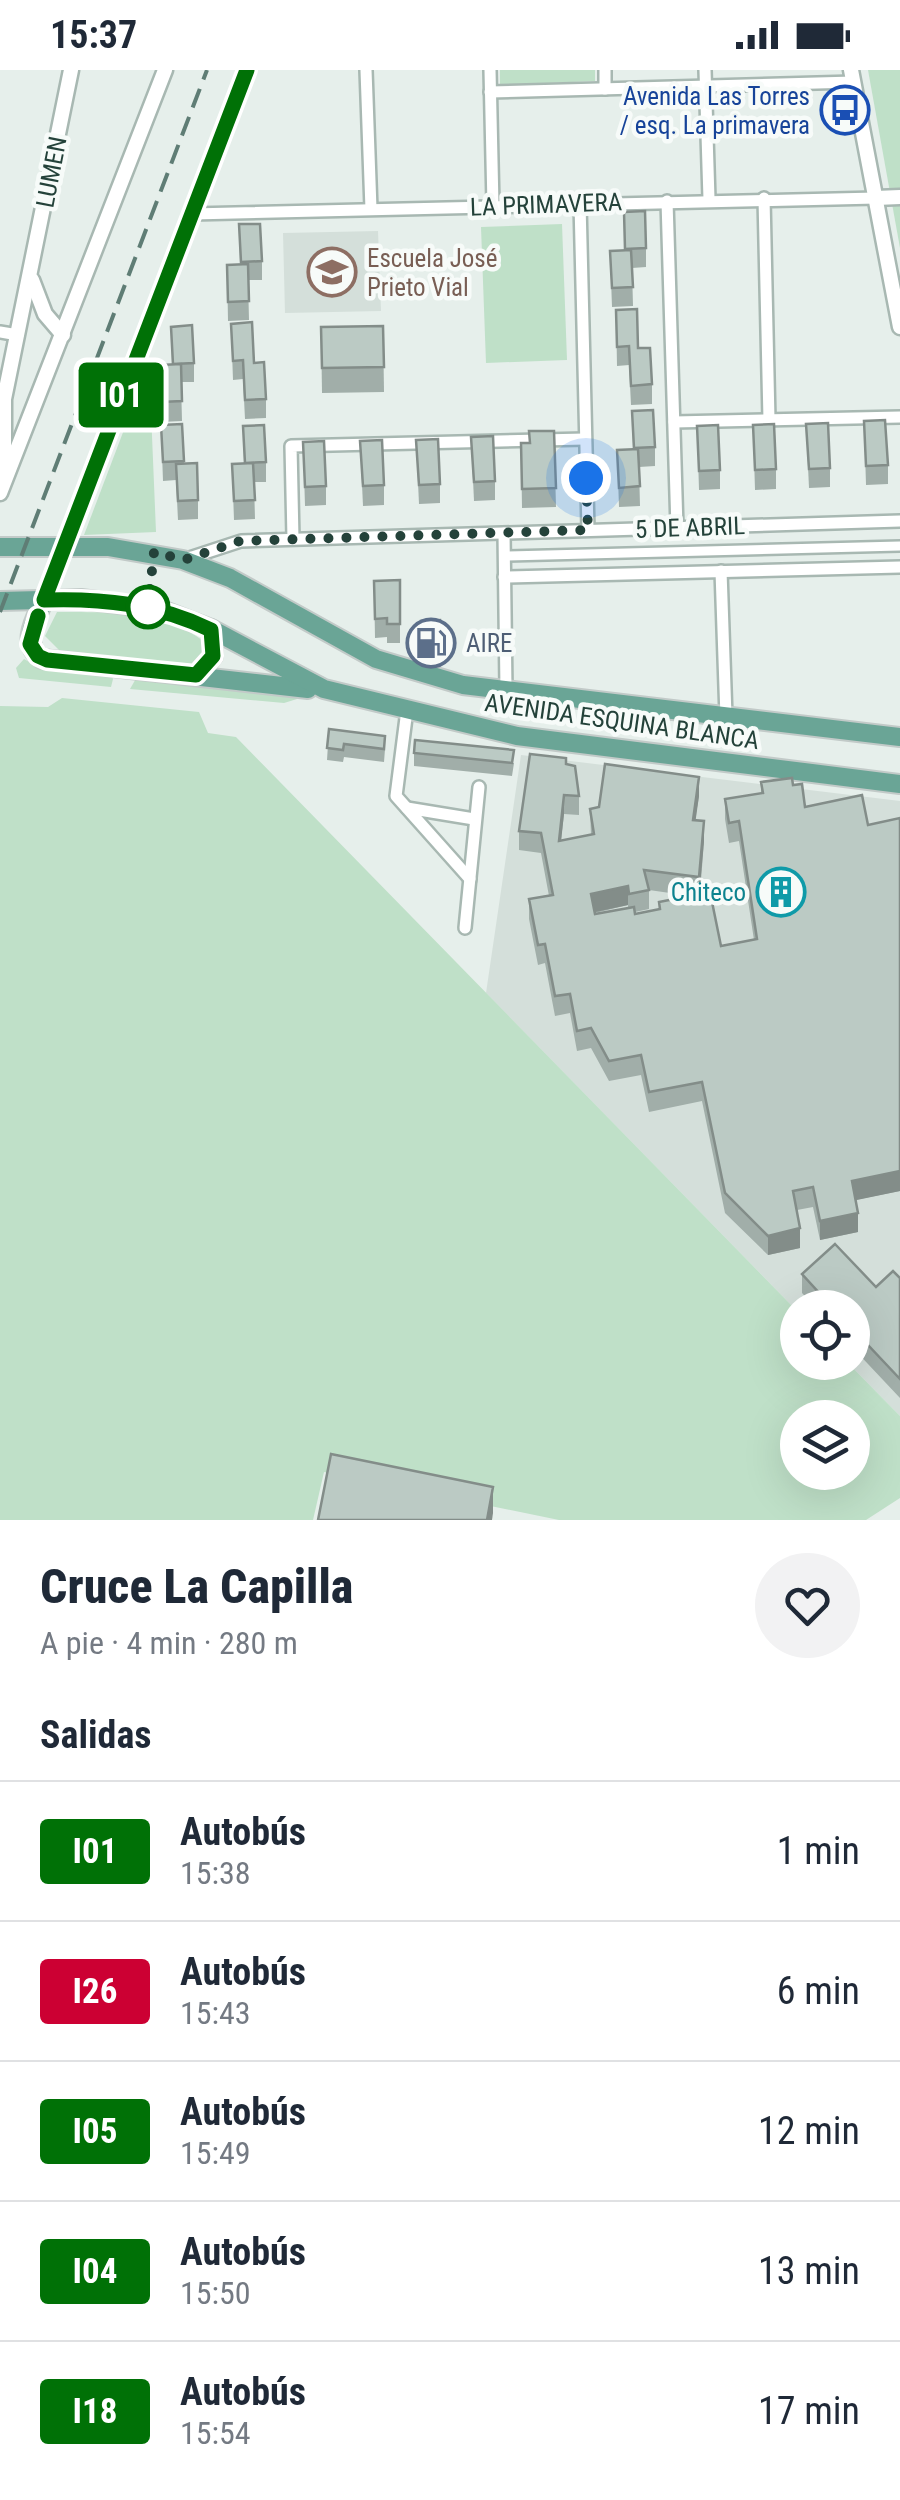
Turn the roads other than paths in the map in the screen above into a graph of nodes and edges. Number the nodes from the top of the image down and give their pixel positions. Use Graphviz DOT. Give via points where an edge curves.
graph roads {
  1 [pos="72,70"];
  2 [pos="164,70"];
  3 [pos="247,70"];
  4 [pos="366,70"];
  5 [pos="490,70"];
  6 [pos="605,70"];
  7 [pos="705,70"];
  8 [pos="852,76"];
  9 [pos="706,86"];
  10 [pos="605,89"];
  11 [pos="490,92"];
  12 [pos="900,197"];
  13 [pos="764,198"];
  14 [pos="876,198"];
  15 [pos="709,199"];
  16 [pos="667,200"];
  17 [pos="580,203"];
  18 [pos="493,206"];
  19 [pos="371,209"];
  20 [pos="192,214"];
  21 [pos="31,275"];
  22 [pos="900,327"];
  23 [pos="0,332"];
  24 [pos="18,335"];
  25 [pos="62,335"];
  26 [pos="900,417"];
  27 [pos="769,420"];
  28 [pos="674,422"];
  29 [pos="585,439"];
  30 [pos="2,487"];
  31 [pos="900,522"];
  32 [pos="677,528"];
  33 [pos="588,530"];
  34 [pos="504,533"];
  35 [pos="293,539"];
  36 [pos="63,546"];
  37 [pos="900,546"];
  38 [pos="0,547"];
  39 [pos="504,556"];
  40 [pos="184,560"];
  41 [pos="900,567"];
  42 [pos="721,571"];
  43 [pos="504,577"];
  44 [pos="44,600"];
  45 [pos="0,601"];
  46 [pos="211,630"];
  47 [pos="196,675"];
  48 [pos="324,688"];
  49 [pos="506,690"];
  50 [pos="407,710"];
  51 [pos="726,717"];
  52 [pos="900,737"];
  53 [pos="900,784"];
  54 [pos="479,787"];
  55 [pos="407,808"];
  56 [pos="474,819"];
  57 [pos="470,879"];
  58 [pos="464,928"];
  1 -- 21 [label="street, LUMEN"];
  2 -- 25 [label="street"];
  3 -- 20 [label="main road"];
  4 -- 19 [label="street"];
  5 -- 11 [label="street"];
  6 -- 10 [label="street"];
  7 -- 9 [label="street"];
  8 -- 9 [label="street"];
  8 -- 14 [label="street"];
  9 -- 10 [label="street"];
  9 -- 15 [label="street"];
  10 -- 11 [label="street"];
  11 -- 18 [label="street"];
  12 -- 14 [label="street, LA PRIMAVERA"];
  13 -- 14 [label="street, LA PRIMAVERA"];
  13 -- 15 [label="street, LA PRIMAVERA"];
  13 -- 27 [label="street"];
  14 -- 22 [label="street"];
  15 -- 16 [label="street, LA PRIMAVERA"];
  16 -- 17 [label="street, LA PRIMAVERA"];
  16 -- 28 [label="street"];
  17 -- 18 [label="street, LA PRIMAVERA"];
  17 -- 29 [label="street"];
  18 -- 19 [label="street, LA PRIMAVERA"];
  19 -- 20 [label="street, LA PRIMAVERA"];
  20 -- 36 [label="main road"];
  21 -- 24 [label="street, LUMEN"];
  21 -- 25 [label="street" via="38,302"];
  23 -- 24 [label="street"];
  24 -- 30 [label="street, LUMEN" via="2,412"];
  25 -- 30 [label="street"];
  26 -- 27 [label="street"];
  27 -- 28 [label="street"];
  28 -- 32 [label="street"];
  29 -- 33 [label="street"];
  29 -- 35 [label="street" via="291,446"];
  31 -- 32 [label="street, 5 DE ABRIL"];
  32 -- 33 [label="street, 5 DE ABRIL"];
  33 -- 34 [label="street, 5 DE ABRIL"];
  34 -- 35 [label="street, 5 DE ABRIL"];
  34 -- 39 [label="street"];
  35 -- 40 [label="street, 5 DE ABRIL" via="240,541"];
  36 -- 38 [label="main road, AVENIDA ESQUINA BLANCA"];
  36 -- 40 [label="main road, AVENIDA ESQUINA BLANCA"];
  36 -- 44 [label="main road"];
  37 -- 39 [label="street"];
  39 -- 43 [label="street"];
  40 -- 49 [label="main road, AVENIDA ESQUINA BLANCA" via="393,666"];
  41 -- 42 [label="street, 5 DE ABRIL"];
  42 -- 43 [label="street, 5 DE ABRIL"];
  42 -- 51 [label="street"];
  43 -- 49 [label="street"];
  44 -- 45 [label="main road, AVENIDA ESQUINA BLANCA"];
  44 -- 46 [label="main road, AVENIDA ESQUINA BLANCA" via="142,606"];
  44 -- 47 [label="main road" via="29,638 42,659"];
  46 -- 47 [label="main road" via="213,656"];
  46 -- 48 [label="main road, AVENIDA ESQUINA BLANCA"];
  47 -- 48 [label="main road"];
  48 -- 50 [label="main road, AVENIDA ESQUINA BLANCA"];
  49 -- 51 [label="main road, AVENIDA ESQUINA BLANCA"];
  50 -- 53 [label="main road, AVENIDA ESQUINA BLANCA" via="550,742"];
  50 -- 55 [label="street" via="396,796"];
  51 -- 52 [label="main road, AVENIDA ESQUINA BLANCA"];
  54 -- 56 [label="street"];
  55 -- 56 [label="street"];
  55 -- 57 [label="street"];
  56 -- 57 [label="street"];
  57 -- 58 [label="street"];
}
